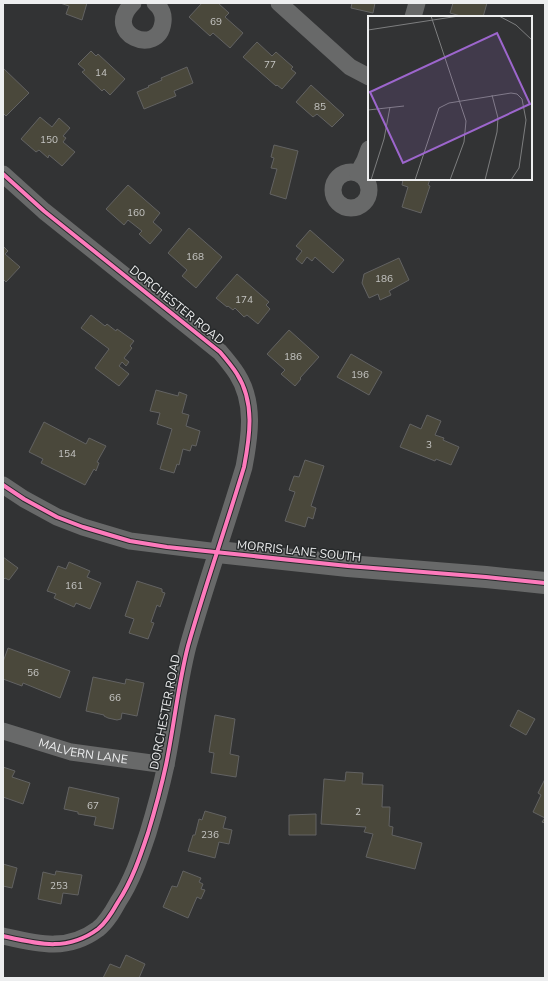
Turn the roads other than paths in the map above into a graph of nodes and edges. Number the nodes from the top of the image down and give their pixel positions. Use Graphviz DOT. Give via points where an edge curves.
graph roads {
  1 [pos="133,3"];
  2 [pos="155,3"];
  3 [pos="278,3"];
  4 [pos="417,3"];
  5 [pos="413,16"];
  6 [pos="368,76"];
  7 [pos="368,152"];
  8 [pos="358,172"];
  9 [pos="3,174"];
  10 [pos="3,485"];
  11 [pos="218,552"];
  12 [pos="545,583"];
  13 [pos="3,731"];
  14 [pos="166,765"];
  15 [pos="3,936"];
  1 -- 2 [label="street" via="124,14 124,27 132,37 142,40 155,37 163,27 164,18"];
  3 -- 6 [label="street" via="350,67"];
  4 -- 5 [label="street"];
  7 -- 8 [label="street"];
  9 -- 11 [label="street, DORCHESTER ROAD" via="44,212 220,352 238,374 249,406 250,439"];
  10 -- 11 [label="street, MORRIS LANE SOUTH" via="57,517 83,527 130,541"];
  11 -- 12 [label="street, MORRIS LANE SOUTH"];
  11 -- 14 [label="street, DORCHESTER ROAD" via="188,647"];
  13 -- 14 [label="street, MALVERN LANE" via="71,752"];
  14 -- 15 [label="street, DORCHESTER ROAD" via="140,859 125,892 99,928 69,943 51,945"];
}
